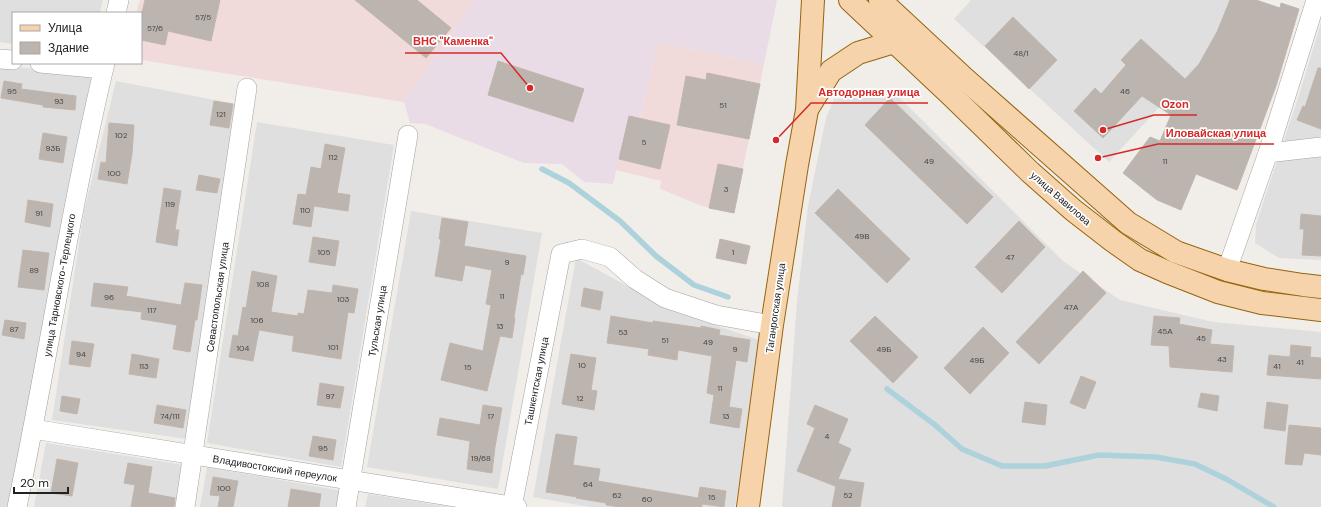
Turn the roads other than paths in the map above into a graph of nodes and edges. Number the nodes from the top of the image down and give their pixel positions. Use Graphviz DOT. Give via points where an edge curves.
graph roads {
  1 [pos="120,0"];
  2 [pos="813,0"];
  3 [pos="850,0"];
  4 [pos="880,0"];
  5 [pos="1316,0"];
  6 [pos="116,12"];
  7 [pos="894,42"];
  8 [pos="928,45"];
  9 [pos="0,59"];
  10 [pos="12,60"];
  11 [pos="61,64"];
  12 [pos="104,66"];
  13 [pos="247,88"];
  14 [pos="806,110"];
  15 [pos="408,135"];
  16 [pos="1321,148"];
  17 [pos="1268,153"];
  18 [pos="1227,270"];
  19 [pos="1321,287"];
  20 [pos="1321,310"];
  21 [pos="772,325"];
  22 [pos="33,429"];
  23 [pos="194,455"];
  24 [pos="350,480"];
  25 [pos="17,507"];
  26 [pos="185,507"];
  27 [pos="346,507"];
  28 [pos="514,507"];
  29 [pos="748,507"];
  1 -- 6 [label="street"];
  2 -- 14 [label="main road, Таганрогская улица"];
  3 -- 7 [label="main road, улица Вавилова"];
  4 -- 8 [label="main road"];
  5 -- 17 [label="street"];
  7 -- 8 [label="main road, Таганрогская улица"];
  7 -- 14 [label="main road, Таганрогская улица" via="858,53 830,71"];
  7 -- 20 [label="main road, улица Вавилова" via="1030,172 1073,210 1140,260 1218,292 1262,303"];
  8 -- 18 [label="main road" via="1128,223 1176,252"];
  9 -- 10 [label="street"];
  11 -- 12 [label="street"];
  12 -- 22 [label="street, улица Тарновского-Терлецкого" via="71,216"];
  13 -- 23 [label="street, Севастопольская улица"];
  14 -- 21 [label="main road, Таганрогская улица"];
  15 -- 24 [label="street, Тульская улица"];
  16 -- 17 [label="street"];
  17 -- 18 [label="street"];
  18 -- 19 [label="main road" via="1264,279"];
  21 -- 28 [label="street, Ташкентская улица" via="716,316 666,298 635,279 610,257 582,249 561,254"];
  21 -- 29 [label="main road, Таганрогская улица"];
  22 -- 23 [label="street, Владивостокский переулок"];
  22 -- 25 [label="street, улица Тарновского-Терлецкого"];
  23 -- 24 [label="street, Владивостокский переулок"];
  23 -- 26 [label="street, Севастопольская улица"];
  24 -- 27 [label="street, Тульская улица"];
  24 -- 28 [label="street, Владивостокский переулок"];
}
